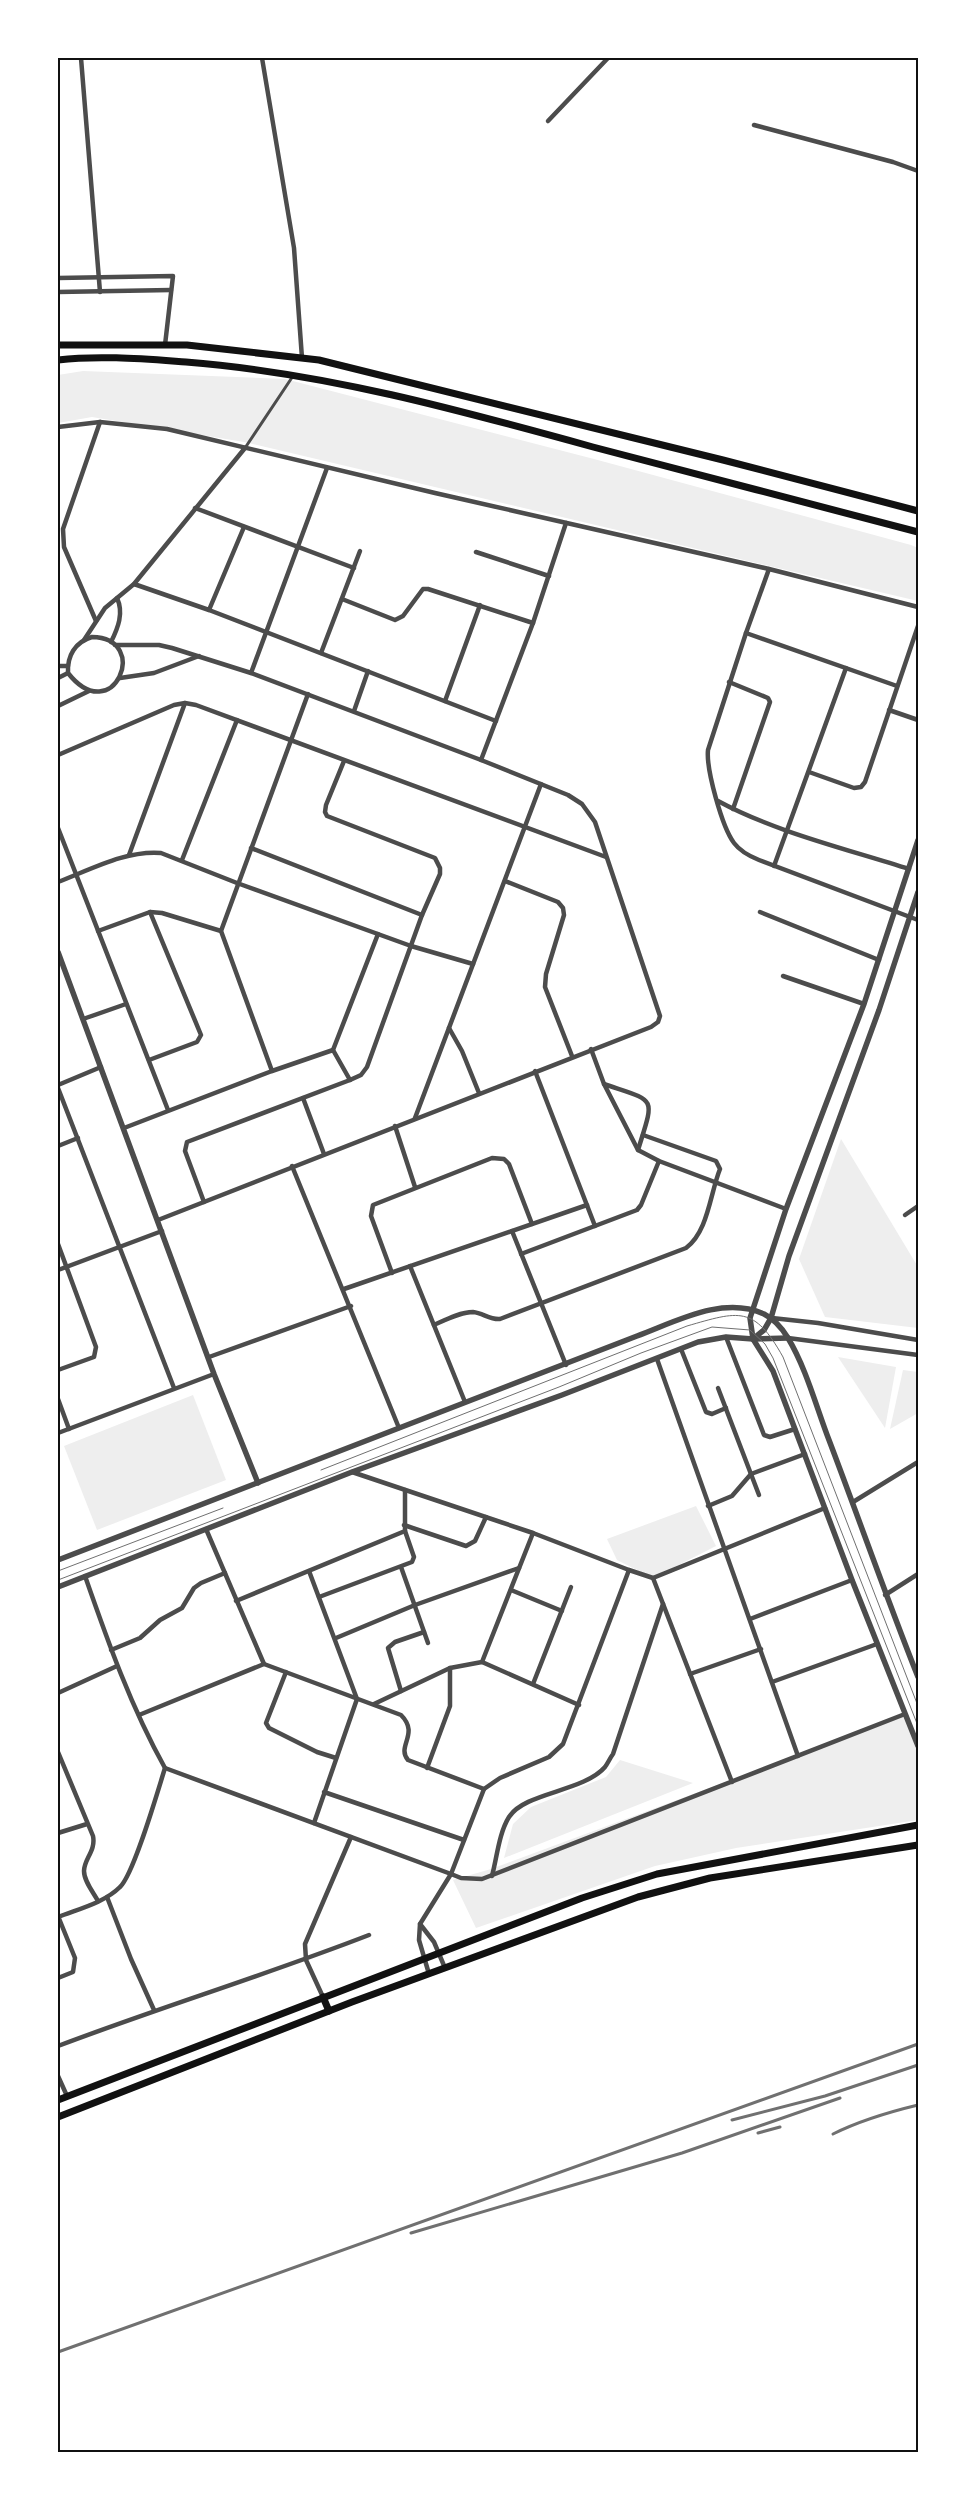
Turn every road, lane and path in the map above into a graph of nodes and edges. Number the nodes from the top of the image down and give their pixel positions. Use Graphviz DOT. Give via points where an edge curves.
graph roads {
  1 [pos="80,58"];
  2 [pos="262,58"];
  3 [pos="608,58"];
  4 [pos="548,121"];
  5 [pos="754,125"];
  6 [pos="918,171"];
  7 [pos="99,277"];
  8 [pos="58,278"];
  9 [pos="171,290"];
  10 [pos="58,292"];
  11 [pos="100,292"];
  12 [pos="58,345"];
  13 [pos="166,345"];
  14 [pos="302,358"];
  15 [pos="58,360"];
  16 [pos="293,375"];
  17 [pos="100,422"];
  18 [pos="58,427"];
  19 [pos="245,448"];
  20 [pos="327,468"];
  21 [pos="195,508"];
  22 [pos="918,511"];
  23 [pos="566,523"];
  24 [pos="244,527"];
  25 [pos="918,532"];
  26 [pos="296,548"];
  27 [pos="360,551"];
  28 [pos="476,552"];
  29 [pos="354,568"];
  30 [pos="769,569"];
  31 [pos="549,576"];
  32 [pos="134,584"];
  33 [pos="117,598"];
  34 [pos="342,599"];
  35 [pos="480,605"];
  36 [pos="918,607"];
  37 [pos="209,610"];
  38 [pos="96,621"];
  39 [pos="533,623"];
  40 [pos="918,626"];
  41 [pos="266,632"];
  42 [pos="746,633"];
  43 [pos="84,640"];
  44 [pos="113,643"];
  45 [pos="321,653"];
  46 [pos="201,656"];
  47 [pos="58,666"];
  48 [pos="68,666"];
  49 [pos="846,668"];
  50 [pos="368,671"];
  51 [pos="251,672"];
  52 [pos="68,673"];
  53 [pos="58,678"];
  54 [pos="120,678"];
  55 [pos="729,682"];
  56 [pos="897,686"];
  57 [pos="89,691"];
  58 [pos="308,694"];
  59 [pos="444,700"];
  60 [pos="185,703"];
  61 [pos="58,706"];
  62 [pos="889,710"];
  63 [pos="354,711"];
  64 [pos="237,720"];
  65 [pos="918,720"];
  66 [pos="496,721"];
  67 [pos="292,740"];
  68 [pos="58,755"];
  69 [pos="481,760"];
  70 [pos="344,761"];
  71 [pos="809,772"];
  72 [pos="541,784"];
  73 [pos="718,801"];
  74 [pos="733,810"];
  75 [pos="58,828"];
  76 [pos="525,828"];
  77 [pos="787,829"];
  78 [pos="918,840"];
  79 [pos="251,848"];
  80 [pos="129,855"];
  81 [pos="606,857"];
  82 [pos="182,860"];
  83 [pos="774,866"];
  84 [pos="909,869"];
  85 [pos="76,875"];
  86 [pos="505,881"];
  87 [pos="58,882"];
  88 [pos="237,883"];
  89 [pos="918,892"];
  90 [pos="895,911"];
  91 [pos="150,912"];
  92 [pos="760,912"];
  93 [pos="422,915"];
  94 [pos="910,917"];
  95 [pos="918,920"];
  96 [pos="98,931"];
  97 [pos="222,931"];
  98 [pos="378,934"];
  99 [pos="412,946"];
  100 [pos="58,953"];
  101 [pos="879,960"];
  102 [pos="473,964"];
  103 [pos="783,976"];
  104 [pos="126,1004"];
  105 [pos="864,1004"];
  106 [pos="83,1019"];
  107 [pos="449,1028"];
  108 [pos="591,1049"];
  109 [pos="333,1050"];
  110 [pos="572,1056"];
  111 [pos="149,1060"];
  112 [pos="101,1067"];
  113 [pos="272,1071"];
  114 [pos="535,1071"];
  115 [pos="350,1080"];
  116 [pos="604,1084"];
  117 [pos="58,1087"];
  118 [pos="479,1093"];
  119 [pos="303,1098"];
  120 [pos="168,1110"];
  121 [pos="415,1118"];
  122 [pos="395,1126"];
  123 [pos="124,1128"];
  124 [pos="643,1135"];
  125 [pos="78,1138"];
  126 [pos="58,1146"];
  127 [pos="638,1150"];
  128 [pos="324,1154"];
  129 [pos="659,1161"];
  130 [pos="292,1166"];
  131 [pos="715,1182"];
  132 [pos="415,1187"];
  133 [pos="204,1202"];
  134 [pos="586,1205"];
  135 [pos="918,1206"];
  136 [pos="786,1209"];
  137 [pos="905,1215"];
  138 [pos="158,1220"];
  139 [pos="532,1224"];
  140 [pos="595,1226"];
  141 [pos="162,1231"];
  142 [pos="512,1231"];
  143 [pos="58,1244"];
  144 [pos="120,1245"];
  145 [pos="521,1254"];
  146 [pos="67,1266"];
  147 [pos="410,1266"];
  148 [pos="58,1270"];
  149 [pos="392,1273"];
  150 [pos="344,1289"];
  151 [pos="541,1304"];
  152 [pos="351,1306"];
  153 [pos="752,1310"];
  154 [pos="771,1318"];
  155 [pos="434,1325"];
  156 [pos="726,1337"];
  157 [pos="788,1338"];
  158 [pos="754,1339"];
  159 [pos="918,1340"];
  160 [pos="681,1349"];
  161 [pos="918,1355"];
  162 [pos="209,1357"];
  163 [pos="657,1359"];
  164 [pos="566,1365"];
  165 [pos="58,1370"];
  166 [pos="214,1374"];
  167 [pos="174,1388"];
  168 [pos="718,1388"];
  169 [pos="58,1399"];
  170 [pos="465,1402"];
  171 [pos="726,1408"];
  172 [pos="69,1428"];
  173 [pos="400,1428"];
  174 [pos="795,1429"];
  175 [pos="58,1433"];
  176 [pos="805,1454"];
  177 [pos="918,1462"];
  178 [pos="352,1472"];
  179 [pos="751,1474"];
  180 [pos="258,1483"];
  181 [pos="405,1490"];
  182 [pos="759,1495"];
  183 [pos="853,1502"];
  184 [pos="708,1506"];
  185 [pos="825,1508"];
  186 [pos="486,1517"];
  187 [pos="404,1525"];
  188 [pos="206,1529"];
  189 [pos="405,1531"];
  190 [pos="533,1533"];
  191 [pos="724,1548"];
  192 [pos="58,1560"];
  193 [pos="401,1567"];
  194 [pos="519,1568"];
  195 [pos="629,1570"];
  196 [pos="309,1571"];
  197 [pos="225,1573"];
  198 [pos="918,1574"];
  199 [pos="85,1576"];
  200 [pos="653,1578"];
  201 [pos="852,1580"];
  202 [pos="58,1587"];
  203 [pos="571,1587"];
  204 [pos="511,1590"];
  205 [pos="885,1595"];
  206 [pos="319,1597"];
  207 [pos="236,1601"];
  208 [pos="663,1604"];
  209 [pos="416,1605"];
  210 [pos="562,1611"];
  211 [pos="750,1619"];
  212 [pos="424,1632"];
  213 [pos="336,1638"];
  214 [pos="428,1643"];
  215 [pos="877,1644"];
  216 [pos="760,1649"];
  217 [pos="111,1650"];
  218 [pos="482,1662"];
  219 [pos="264,1664"];
  220 [pos="117,1666"];
  221 [pos="450,1668"];
  222 [pos="286,1672"];
  223 [pos="690,1674"];
  224 [pos="918,1677"];
  225 [pos="772,1682"];
  226 [pos="533,1684"];
  227 [pos="401,1691"];
  228 [pos="58,1693"];
  229 [pos="357,1699"];
  230 [pos="374,1704"];
  231 [pos="579,1705"];
  232 [pos="905,1714"];
  233 [pos="138,1715"];
  234 [pos="918,1746"];
  235 [pos="58,1752"];
  236 [pos="798,1756"];
  237 [pos="336,1758"];
  238 [pos="165,1768"];
  239 [pos="427,1768"];
  240 [pos="732,1782"];
  241 [pos="484,1789"];
  242 [pos="324,1792"];
  243 [pos="314,1823"];
  244 [pos="87,1824"];
  245 [pos="918,1825"];
  246 [pos="58,1834"];
  247 [pos="350,1837"];
  248 [pos="464,1840"];
  249 [pos="918,1845"];
  250 [pos="452,1874"];
  251 [pos="492,1876"];
  252 [pos="107,1897"];
  253 [pos="98,1901"];
  254 [pos="58,1916"];
  255 [pos="420,1924"];
  256 [pos="369,1935"];
  257 [pos="439,1953"];
  258 [pos="306,1960"];
  259 [pos="424,1960"];
  260 [pos="445,1968"];
  261 [pos="429,1974"];
  262 [pos="58,1978"];
  263 [pos="323,1996"];
  264 [pos="154,2010"];
  265 [pos="329,2011"];
  266 [pos="58,2046"];
  267 [pos="58,2076"];
  268 [pos="67,2096"];
  269 [pos="58,2100"];
  270 [pos="58,2117"];
  1 -- 7 [label="street"];
  2 -- 14 [label="street" via="294,248"];
  3 -- 4 [label="street"];
  5 -- 6 [label="street"];
  7 -- 8 [label="street"];
  7 -- 9 [label="street" via="172,276"];
  7 -- 11 [label="street"];
  9 -- 11 [label="street"];
  9 -- 13 [label="street"];
  10 -- 11 [label="street"];
  12 -- 13 [label="main road"];
  13 -- 14 [label="main road"];
  14 -- 22 [label="main road" via="470,396"];
  15 -- 16 [label="main road" via="156,360 248,367"];
  16 -- 19 [label="street"];
  16 -- 25 [label="main road" via="359,386 511,423"];
  17 -- 18 [label="street"];
  17 -- 19 [label="street" via="167,429"];
  17 -- 38 [label="street" via="63,529 64,547"];
  19 -- 20 [label="street"];
  19 -- 21 [label="street"];
  20 -- 23 [label="street"];
  20 -- 26 [label="street"];
  21 -- 24 [label="street"];
  21 -- 32 [label="street"];
  23 -- 30 [label="street"];
  23 -- 31 [label="street"];
  24 -- 26 [label="street"];
  24 -- 37 [label="street"];
  26 -- 29 [label="street"];
  26 -- 41 [label="street"];
  27 -- 29 [label="street"];
  28 -- 31 [label="street"];
  29 -- 34 [label="street"];
  30 -- 36 [label="street"];
  30 -- 42 [label="street"];
  31 -- 39 [label="street"];
  32 -- 33 [label="street"];
  32 -- 37 [label="street"];
  33 -- 38 [label="street"];
  33 -- 44 [label="street" via="121,606 120,618"];
  34 -- 35 [label="street" via="395,620 403,616 423,589"];
  34 -- 45 [label="street"];
  35 -- 39 [label="street"];
  35 -- 59 [label="street"];
  37 -- 41 [label="street"];
  38 -- 43 [label="street"];
  39 -- 66 [label="street"];
  40 -- 56 [label="street"];
  41 -- 45 [label="street"];
  41 -- 51 [label="street"];
  42 -- 49 [label="street"];
  42 -- 55 [label="street"];
  43 -- 44 [label="street" via="100,638"];
  43 -- 48 [label="street" via="73,651"];
  44 -- 46 [label="street" via="159,646"];
  44 -- 54 [label="street" via="123,660"];
  45 -- 50 [label="street"];
  46 -- 51 [label="street"];
  46 -- 54 [label="street" via="154,673"];
  47 -- 48 [label="street"];
  48 -- 52 [label="street"];
  49 -- 56 [label="street"];
  49 -- 71 [label="street"];
  50 -- 59 [label="street"];
  50 -- 63 [label="street"];
  51 -- 58 [label="street"];
  52 -- 53 [label="street"];
  52 -- 57 [label="street"];
  54 -- 57 [label="street" via="107,690"];
  55 -- 73 [label="street" via="707,759"];
  55 -- 74 [label="street" via="768,698 770,702"];
  56 -- 62 [label="street"];
  57 -- 61 [label="street"];
  58 -- 63 [label="street"];
  58 -- 67 [label="street"];
  59 -- 66 [label="street"];
  60 -- 64 [label="street"];
  60 -- 68 [label="street"];
  60 -- 80 [label="street"];
  62 -- 65 [label="street"];
  62 -- 71 [label="street" via="861,787 854,788"];
  63 -- 69 [label="street"];
  64 -- 67 [label="street"];
  64 -- 82 [label="street"];
  66 -- 69 [label="street"];
  67 -- 70 [label="street"];
  67 -- 79 [label="street"];
  69 -- 72 [label="street"];
  70 -- 76 [label="street"];
  70 -- 93 [label="street" via="325,812 337,820 435,858 440,874"];
  71 -- 77 [label="street"];
  72 -- 76 [label="street"];
  72 -- 81 [label="street" via="582,804 595,822"];
  73 -- 74 [label="street"];
  73 -- 83 [label="street" via="734,844 749,856"];
  74 -- 77 [label="street"];
  75 -- 85 [label="street"];
  76 -- 81 [label="street"];
  76 -- 86 [label="street"];
  77 -- 83 [label="street"];
  77 -- 84 [label="street"];
  78 -- 84 [label="street"];
  79 -- 88 [label="street"];
  79 -- 93 [label="street"];
  80 -- 82 [label="street" via="150,852"];
  80 -- 85 [label="street"];
  81 -- 108 [label="street" via="658,1006 658,1022"];
  82 -- 88 [label="street"];
  83 -- 90 [label="street"];
  84 -- 90 [label="street"];
  85 -- 87 [label="street"];
  85 -- 96 [label="street"];
  86 -- 102 [label="street"];
  86 -- 110 [label="street" via="558,902 563,908 564,915 545,987"];
  88 -- 97 [label="street"];
  88 -- 98 [label="street"];
  89 -- 94 [label="street"];
  90 -- 94 [label="street"];
  90 -- 101 [label="street"];
  91 -- 96 [label="street"];
  91 -- 97 [label="street"];
  91 -- 111 [label="street" via="201,1036 197,1042"];
  92 -- 101 [label="street"];
  93 -- 99 [label="street"];
  94 -- 95 [label="street"];
  94 -- 154 [label="street" via="789,1256"];
  96 -- 104 [label="street"];
  97 -- 113 [label="street"];
  98 -- 99 [label="street"];
  98 -- 109 [label="street"];
  99 -- 102 [label="street"];
  99 -- 115 [label="street" via="367,1068"];
  100 -- 106 [label="street"];
  101 -- 105 [label="street"];
  102 -- 107 [label="street"];
  103 -- 105 [label="street"];
  104 -- 106 [label="street"];
  104 -- 111 [label="street"];
  105 -- 136 [label="street"];
  106 -- 112 [label="street"];
  107 -- 118 [label="street"];
  107 -- 121 [label="street"];
  108 -- 110 [label="street"];
  108 -- 116 [label="street"];
  109 -- 113 [label="street"];
  109 -- 115 [label="street"];
  110 -- 114 [label="street"];
  111 -- 120 [label="street"];
  112 -- 117 [label="street"];
  112 -- 123 [label="street"];
  113 -- 120 [label="street"];
  114 -- 118 [label="street"];
  114 -- 134 [label="street"];
  115 -- 119 [label="street"];
  116 -- 124 [label="street" via="644,1097 649,1102 650,1111"];
  116 -- 127 [label="street"];
  117 -- 125 [label="street"];
  118 -- 121 [label="street"];
  119 -- 128 [label="street"];
  119 -- 133 [label="street" via="187,1142 184,1151"];
  120 -- 123 [label="street"];
  121 -- 122 [label="street"];
  122 -- 128 [label="street"];
  122 -- 132 [label="street"];
  123 -- 138 [label="street"];
  124 -- 127 [label="street"];
  124 -- 131 [label="street" via="716,1161 720,1169"];
  125 -- 126 [label="street"];
  125 -- 144 [label="street"];
  127 -- 129 [label="street"];
  128 -- 130 [label="street"];
  129 -- 131 [label="street"];
  129 -- 140 [label="street" via="641,1205"];
  130 -- 133 [label="street"];
  130 -- 150 [label="street"];
  131 -- 136 [label="street"];
  131 -- 151 [label="street" via="701,1232 686,1248"];
  132 -- 139 [label="street" via="498,1157 509,1164"];
  132 -- 149 [label="street" via="373,1205 371,1209"];
  133 -- 138 [label="street"];
  134 -- 139 [label="street"];
  134 -- 140 [label="street"];
  135 -- 137 [label="street"];
  136 -- 153 [label="street"];
  138 -- 141 [label="street"];
  139 -- 142 [label="street"];
  140 -- 145 [label="street"];
  141 -- 144 [label="street"];
  141 -- 162 [label="street"];
  142 -- 145 [label="street"];
  142 -- 147 [label="street"];
  143 -- 146 [label="street"];
  144 -- 146 [label="street"];
  144 -- 167 [label="street"];
  145 -- 151 [label="street"];
  146 -- 148 [label="street"];
  146 -- 165 [label="street" via="96,1353 94,1357"];
  147 -- 149 [label="street"];
  147 -- 155 [label="street"];
  149 -- 150 [label="street"];
  150 -- 152 [label="street"];
  151 -- 155 [label="street" via="500,1319 474,1312"];
  151 -- 164 [label="street"];
  152 -- 162 [label="street"];
  152 -- 173 [label="street"];
  153 -- 154 [label="street"];
  153 -- 158 [label="street" via="750,1330"];
  153 -- 164 [label="street" via="729,1306 691,1316"];
  154 -- 157 [label="street"];
  154 -- 158 [label="street"];
  154 -- 159 [label="street"];
  155 -- 170 [label="street"];
  156 -- 158 [label="street"];
  156 -- 160 [label="street"];
  156 -- 174 [label="street" via="764,1435 770,1437"];
  157 -- 158 [label="street"];
  157 -- 161 [label="street"];
  157 -- 183 [label="street"];
  158 -- 174 [label="street" via="773,1371"];
  160 -- 163 [label="street"];
  160 -- 171 [label="street" via="706,1412 712,1414"];
  162 -- 166 [label="street"];
  163 -- 178 [label="street"];
  163 -- 184 [label="street"];
  164 -- 170 [label="street"];
  166 -- 167 [label="street"];
  166 -- 180 [label="street"];
  167 -- 172 [label="street"];
  168 -- 171 [label="street"];
  169 -- 172 [label="street"];
  170 -- 173 [label="street"];
  171 -- 179 [label="street"];
  172 -- 175 [label="street"];
  173 -- 180 [label="street"];
  174 -- 176 [label="street"];
  176 -- 179 [label="street"];
  176 -- 185 [label="street"];
  177 -- 183 [label="street"];
  178 -- 181 [label="street"];
  178 -- 188 [label="street"];
  179 -- 182 [label="street"];
  179 -- 184 [label="street" via="732,1496"];
  180 -- 192 [label="street"];
  181 -- 186 [label="street"];
  181 -- 187 [label="street"];
  183 -- 205 [label="street"];
  184 -- 191 [label="street"];
  185 -- 191 [label="street"];
  185 -- 201 [label="street"];
  186 -- 187 [label="street" via="475,1541 466,1546"];
  186 -- 190 [label="street"];
  187 -- 189 [label="street"];
  188 -- 197 [label="street"];
  188 -- 199 [label="street"];
  189 -- 193 [label="street" via="414,1560"];
  189 -- 196 [label="street"];
  190 -- 194 [label="street"];
  190 -- 195 [label="street"];
  191 -- 200 [label="street"];
  191 -- 211 [label="street"];
  193 -- 206 [label="street"];
  193 -- 209 [label="street"];
  194 -- 204 [label="street"];
  194 -- 209 [label="street"];
  195 -- 200 [label="street"];
  195 -- 231 [label="street"];
  196 -- 206 [label="street"];
  196 -- 207 [label="street"];
  197 -- 207 [label="street"];
  197 -- 217 [label="street" via="200,1583 182,1608 160,1620 140,1638"];
  198 -- 205 [label="street"];
  199 -- 202 [label="street"];
  199 -- 217 [label="street"];
  200 -- 208 [label="street"];
  201 -- 211 [label="street"];
  201 -- 215 [label="street"];
  203 -- 210 [label="street"];
  204 -- 210 [label="street"];
  204 -- 218 [label="street"];
  205 -- 224 [label="street"];
  206 -- 213 [label="street"];
  207 -- 219 [label="street"];
  208 -- 223 [label="street"];
  208 -- 251 [label="street" via="613,1754 604,1768 581,1782 516,1810 504,1828"];
  209 -- 212 [label="street"];
  209 -- 213 [label="street"];
  210 -- 226 [label="street"];
  211 -- 216 [label="street"];
  212 -- 214 [label="street"];
  212 -- 227 [label="street" via="395,1642 388,1648"];
  213 -- 229 [label="street"];
  215 -- 225 [label="street"];
  215 -- 232 [label="street"];
  216 -- 223 [label="street"];
  216 -- 225 [label="street"];
  217 -- 220 [label="street"];
  218 -- 221 [label="street"];
  218 -- 226 [label="street"];
  219 -- 222 [label="street"];
  219 -- 233 [label="street"];
  220 -- 228 [label="street"];
  220 -- 233 [label="street"];
  221 -- 227 [label="street"];
  221 -- 239 [label="street" via="450,1706"];
  222 -- 229 [label="street"];
  222 -- 237 [label="street" via="266,1723 269,1728"];
  223 -- 240 [label="street"];
  225 -- 236 [label="street"];
  226 -- 231 [label="street"];
  227 -- 230 [label="street"];
  229 -- 230 [label="street"];
  229 -- 237 [label="street"];
  230 -- 239 [label="street" via="406,1720 410,1731 405,1757"];
  231 -- 241 [label="street" via="563,1744 556,1752"];
  232 -- 234 [label="street"];
  232 -- 236 [label="street"];
  233 -- 238 [label="street"];
  235 -- 244 [label="street"];
  236 -- 240 [label="street"];
  237 -- 242 [label="street"];
  238 -- 243 [label="street"];
  238 -- 252 [label="street" via="128,1873 121,1886"];
  239 -- 241 [label="street"];
  240 -- 251 [label="street"];
  241 -- 248 [label="street"];
  242 -- 243 [label="street"];
  242 -- 248 [label="street"];
  243 -- 247 [label="street"];
  244 -- 246 [label="street"];
  244 -- 253 [label="street" via="94,1840 84,1874"];
  245 -- 257 [label="main road" via="657,1874 582,1898"];
  247 -- 250 [label="street"];
  247 -- 258 [label="street" via="308,1935"];
  248 -- 250 [label="street"];
  249 -- 260 [label="main road" via="768,1868 667,1888 588,1913"];
  250 -- 251 [label="street" via="472,1879"];
  250 -- 255 [label="street"];
  252 -- 253 [label="street"];
  252 -- 264 [label="street"];
  253 -- 254 [label="street"];
  254 -- 262 [label="street" via="76,1966 73,1972"];
  255 -- 257 [label="street" via="431,1936"];
  255 -- 259 [label="street" via="419,1940"];
  256 -- 258 [label="street"];
  257 -- 259 [label="main road"];
  257 -- 260 [label="street"];
  258 -- 263 [label="street"];
  258 -- 264 [label="street"];
  259 -- 261 [label="street"];
  259 -- 263 [label="main road"];
  260 -- 261 [label="main road"];
  261 -- 265 [label="main road"];
  263 -- 265 [label="main road"];
  263 -- 268 [label="main road"];
  264 -- 266 [label="street"];
  265 -- 270 [label="main road"];
  267 -- 268 [label="street"];
  268 -- 269 [label="main road"];
}
